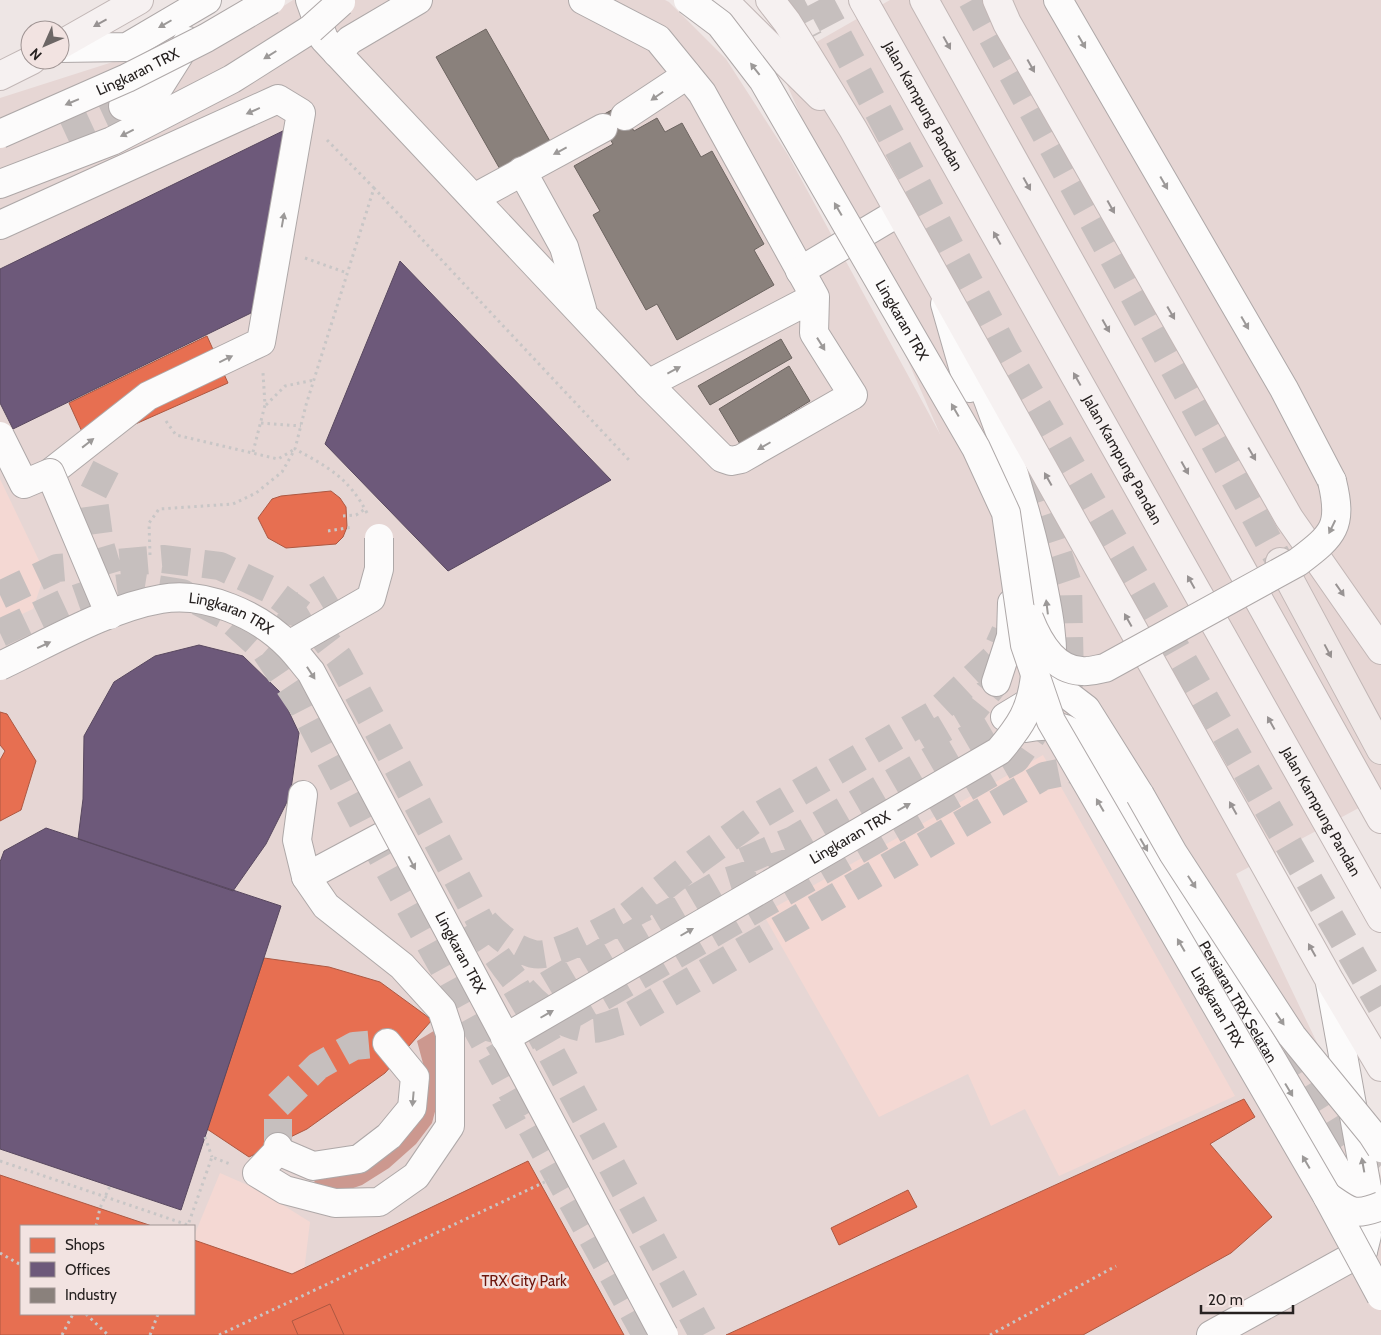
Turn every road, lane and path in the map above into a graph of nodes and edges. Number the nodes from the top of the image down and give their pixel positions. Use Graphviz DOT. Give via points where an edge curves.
graph roads {
  1 [pos="139,0"];
  2 [pos="208,0"];
  3 [pos="214,0"];
  4 [pos="271,0"];
  5 [pos="310,0"];
  6 [pos="418,0"];
  7 [pos="583,0"];
  8 [pos="688,0"];
  9 [pos="723,0"];
  10 [pos="770,0"];
  11 [pos="863,0"];
  12 [pos="924,0"];
  13 [pos="997,0"];
  14 [pos="1058,0"];
  15 [pos="343,1"];
  16 [pos="790,11"];
  17 [pos="70,40"];
  18 [pos="70,46"];
  19 [pos="337,53"];
  20 [pos="20,66"];
  21 [pos="687,75"];
  22 [pos="0,76"];
  23 [pos="123,106"];
  24 [pos="301,113"];
  25 [pos="853,129"];
  26 [pos="0,134"];
  27 [pos="522,172"];
  28 [pos="0,184"];
  29 [pos="374,188"];
  30 [pos="474,198"];
  31 [pos="899,212"];
  32 [pos="0,225"];
  33 [pos="302,256"];
  34 [pos="800,271"];
  35 [pos="347,274"];
  36 [pos="937,279"];
  37 [pos="815,297"];
  38 [pos="583,315"];
  39 [pos="261,342"];
  40 [pos="314,380"];
  41 [pos="648,384"];
  42 [pos="148,396"];
  43 [pos="265,405"];
  44 [pos="261,423"];
  45 [pos="301,426"];
  46 [pos="0,436"];
  47 [pos="295,449"];
  48 [pos="253,452"];
  49 [pos="629,460"];
  50 [pos="50,473"];
  51 [pos="365,510"];
  52 [pos="1006,513"];
  53 [pos="356,515"];
  54 [pos="343,516"];
  55 [pos="328,531"];
  56 [pos="379,538"];
  57 [pos="150,555"];
  58 [pos="1280,562"];
  59 [pos="110,614"];
  60 [pos="289,645"];
  61 [pos="1379,645"];
  62 [pos="0,666"];
  63 [pos="996,682"];
  64 [pos="1043,683"];
  65 [pos="1051,721"];
  66 [pos="1094,737"];
  67 [pos="1381,750"];
  68 [pos="999,751"];
  69 [pos="303,795"];
  70 [pos="1381,819"];
  71 [pos="394,830"];
  72 [pos="306,877"];
  73 [pos="1381,918"];
  74 [pos="1330,981"];
  75 [pos="505,1038"];
  76 [pos="387,1043"];
  77 [pos="1381,1067"];
  78 [pos="205,1136"];
  79 [pos="1381,1148"];
  80 [pos="212,1158"];
  81 [pos="0,1160"];
  82 [pos="257,1173"];
  83 [pos="541,1185"];
  84 [pos="110,1186"];
  85 [pos="105,1196"];
  86 [pos="1326,1196"];
  87 [pos="1381,1206"];
  88 [pos="96,1225"];
  89 [pos="188,1225"];
  90 [pos="1381,1228"];
  91 [pos="1372,1252"];
  92 [pos="0,1253"];
  93 [pos="20,1264"];
  94 [pos="1116,1266"];
  95 [pos="1381,1296"];
  96 [pos="72,1315"];
  97 [pos="87,1315"];
  98 [pos="158,1315"];
  99 [pos="62,1335"];
  100 [pos="108,1335"];
  101 [pos="150,1335"];
  102 [pos="219,1335"];
  103 [pos="664,1335"];
  104 [pos="990,1335"];
  105 [pos="1211,1335"];
  1 -- 17 [label="main road, one-way"];
  2 -- 18 [label="lane, one-way" via="127,47"];
  3 -- 23 [label="lane" via="159,87"];
  4 -- 26 [label="lane, Lingkaran TRX, one-way, bridge" via="127,78"];
  5 -- 19 [label="lane" via="324,39"];
  6 -- 19 [label="lane" via="350,40"];
  7 -- 21 [label="lane" via="658,39"];
  52 -- 8 [label="lane, Lingkaran TRX, one-way, bridge" via="976,448 763,80 720,24"];
  9 -- 25 [label="main road"];
  10 -- 16 [label="main road"];
  73 -- 11 [label="main road, Jalan Kampung Pandan, one-way"];
  12 -- 70 [label="main road, one-way"];
  13 -- 61 [label="main road, one-way" via="1289,518"];
  14 -- 52 [label="lane, one-way, bridge" via="1284,389 1332,481 1338,504 1335,526 1322,544 1298,562 1105,668 1081,672 1058,663 1039,642 1026,610"];
  15 -- 28 [label="lane, one-way, bridge" via="311,29 232,79 112,141"];
  16 -- 25 [label="main road"];
  19 -- 30 [label="lane"];
  20 -- 22 [label="main road"];
  21 -- 27 [label="lane, one-way" via="614,122"];
  21 -- 34 [label="lane" via="702,92"];
  24 -- 29 [label="path"];
  24 -- 32 [label="lane, one-way" via="278,99"];
  39 -- 24 [label="lane, one-way"];
  25 -- 31 [label="main road"];
  27 -- 30 [label="lane"];
  27 -- 38 [label="lane" via="564,247"];
  29 -- 35 [label="path"];
  29 -- 49 [label="path"];
  30 -- 38 [label="lane"];
  31 -- 34 [label="lane"];
  31 -- 36 [label="main road"];
  33 -- 35 [label="path"];
  34 -- 37 [label="lane"];
  35 -- 40 [label="path"];
  36 -- 63 [label="lane" via="994,474 1012,579 1011,636"];
  64 -- 36 [label="lane, one-way" via="1054,666 1045,592 1024,502 993,409"];
  74 -- 36 [label="main road, one-way"];
  41 -- 37 [label="lane, one-way"];
  37 -- 41 [label="lane, one-way" via="814,333 852,395 740,459 722,458"];
  38 -- 41 [label="lane"];
  42 -- 39 [label="lane, one-way"];
  39 -- 43 [label="path"];
  40 -- 43 [label="path" via="285,386"];
  40 -- 45 [label="path"];
  42 -- 48 [label="path" via="176,435"];
  50 -- 42 [label="lane, one-way"];
  43 -- 44 [label="path"];
  44 -- 45 [label="path"];
  44 -- 48 [label="path"];
  45 -- 47 [label="path"];
  46 -- 50 [label="lane, bridge" via="24,484"];
  47 -- 48 [label="path" via="278,459"];
  47 -- 51 [label="path" via="331,468 358,496"];
  47 -- 57 [label="path" via="282,472 256,493 233,504 159,509 149,523"];
  50 -- 59 [label="lane, bridge"];
  51 -- 53 [label="path"];
  51 -- 56 [label="path"];
  52 -- 64 [label="lane, Lingkaran TRX, bridge" via="1025,645"];
  53 -- 54 [label="path"];
  53 -- 55 [label="path" via="355,527"];
  56 -- 60 [label="lane, bridge" via="378,569 371,598"];
  58 -- 67 [label="highway, one-way"];
  59 -- 60 [label="lane, Lingkaran TRX, bridge" via="163,598 193,598 222,604 259,623"];
  62 -- 59 [label="lane, Lingkaran TRX, one-way, bridge"];
  60 -- 71 [label="lane, Lingkaran TRX, one-way, bridge" via="311,672"];
  64 -- 65 [label="lane, Lingkaran TRX, bridge"];
  64 -- 66 [label="lane" via="1070,696 1086,709"];
  64 -- 66 [label="lane" via="1015,722 1058,725"];
  64 -- 68 [label="lane, Lingkaran TRX, bridge" via="1033,696 1026,715"];
  65 -- 68 [label="lane, Lingkaran TRX, bridge"];
  86 -- 65 [label="lane, Lingkaran TRX, one-way, bridge"];
  66 -- 79 [label="lane, one-way, bridge" via="1140,795 1173,853 1292,1036"];
  66 -- 91 [label="lane, Persiaran TRX Selatan, one-way" via="1364,1216"];
  75 -- 68 [label="lane, Lingkaran TRX, one-way, bridge"];
  69 -- 72 [label="lane" via="297,840"];
  71 -- 72 [label="lane"];
  71 -- 75 [label="lane, Lingkaran TRX, one-way, bridge"];
  72 -- 82 [label="lane" via="326,906 402,966 442,1010 450,1034 450,1126 416,1176 379,1202 335,1203 284,1190"];
  74 -- 77 [label="main road"];
  90 -- 74 [label="lane, one-way" via="1367,1188"];
  75 -- 103 [label="lane, bridge"];
  76 -- 82 [label="lane, one-way" via="415,1077 412,1108 389,1136 359,1158 313,1166 278,1149"];
  78 -- 80 [label="path"];
  80 -- 82 [label="path"];
  80 -- 89 [label="path"];
  81 -- 85 [label="path"];
  83 -- 102 [label="path"];
  84 -- 85 [label="path"];
  85 -- 88 [label="path"];
  85 -- 89 [label="path"];
  86 -- 87 [label="lane, bridge" via="1352,1213 1364,1213"];
  86 -- 95 [label="lane, Lingkaran TRX, bridge"];
  91 -- 105 [label="lane"];
  92 -- 93 [label="path"];
  94 -- 104 [label="path"];
  96 -- 99 [label="path"];
  97 -- 100 [label="path"];
  98 -- 101 [label="path"];
}
